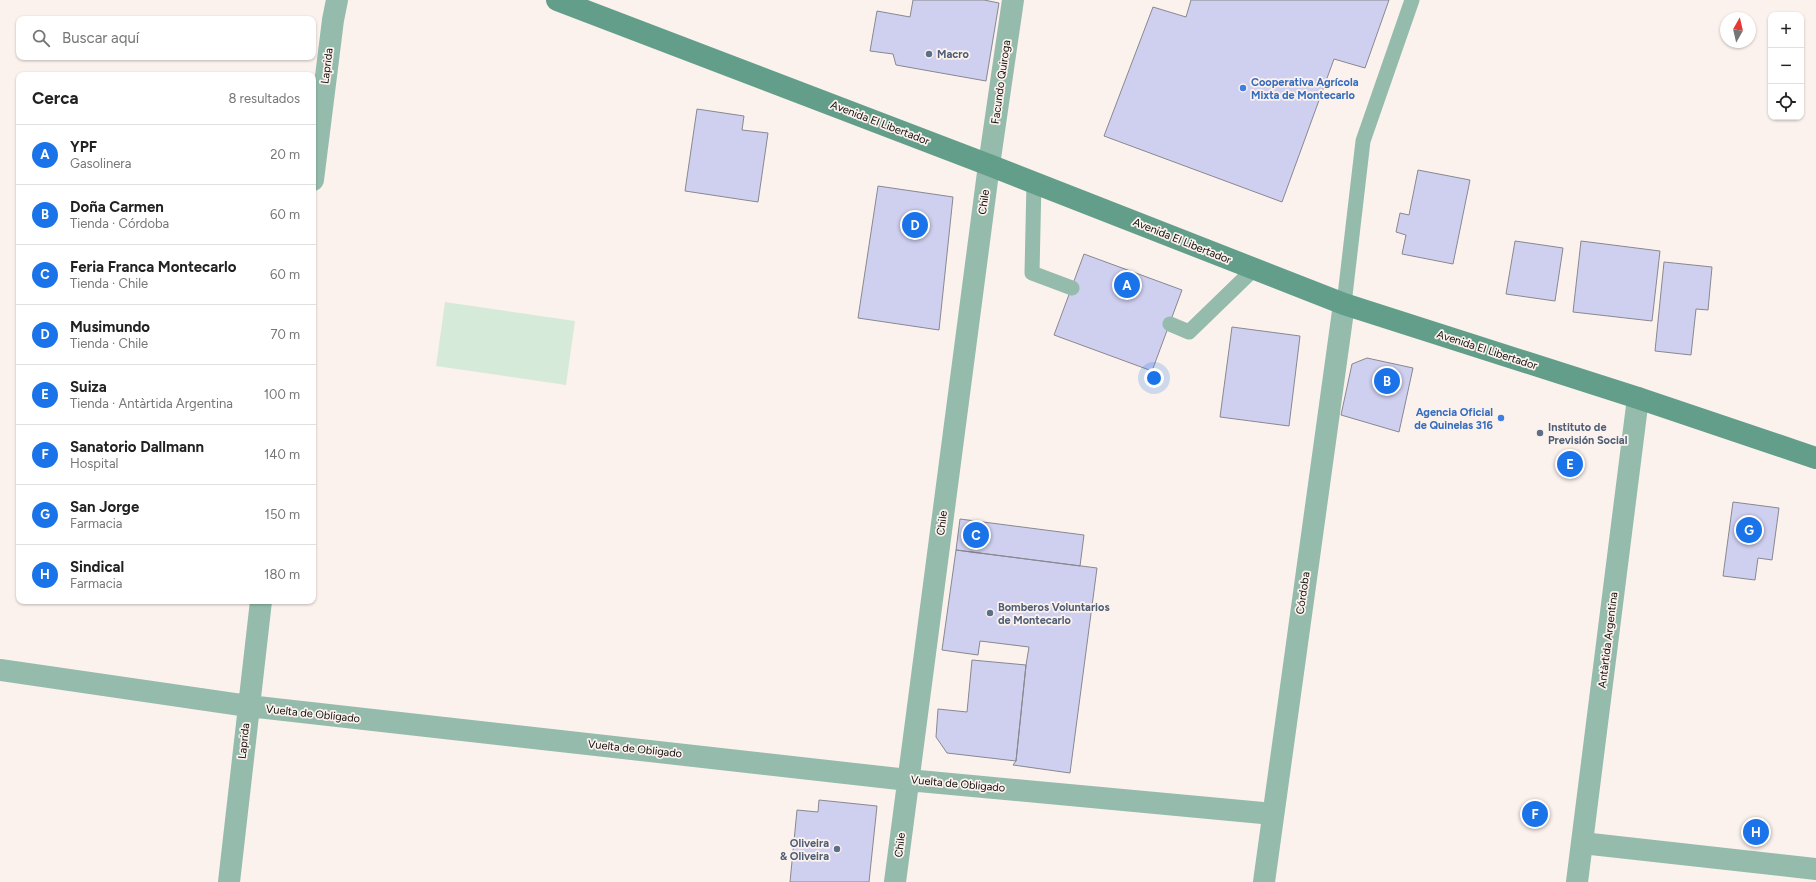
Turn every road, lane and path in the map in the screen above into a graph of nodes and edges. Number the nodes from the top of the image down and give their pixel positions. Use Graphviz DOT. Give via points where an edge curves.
graph roads {
  1 [pos="337,0"];
  2 [pos="557,0"];
  3 [pos="1013,0"];
  4 [pos="1412,0"];
  5 [pos="316,156"];
  6 [pos="989,165"];
  7 [pos="1034,182"];
  8 [pos="1254,269"];
  9 [pos="1072,288"];
  10 [pos="1344,304"];
  11 [pos="1170,324"];
  12 [pos="1638,398"];
  13 [pos="1816,458"];
  14 [pos="261,604"];
  15 [pos="0,670"];
  16 [pos="248,706"];
  17 [pos="908,780"];
  18 [pos="1273,814"];
  19 [pos="1582,843"];
  20 [pos="1816,869"];
  21 [pos="229,882"];
  22 [pos="895,882"];
  23 [pos="1264,882"];
  24 [pos="1577,882"];
  1 -- 5 [label="street, Laprida"];
  2 -- 6 [label="main road, Avenida El Libertador"];
  3 -- 6 [label="street, Facundo Quiroga"];
  4 -- 10 [label="lane" via="1363,141"];
  6 -- 7 [label="main road, Avenida El Libertador"];
  6 -- 17 [label="street, Chile"];
  7 -- 8 [label="main road, Avenida El Libertador"];
  7 -- 9 [label="lane" via="1032,273"];
  8 -- 10 [label="main road, Avenida El Libertador"];
  8 -- 11 [label="lane" via="1189,332"];
  10 -- 12 [label="main road, Avenida El Libertador"];
  10 -- 18 [label="street, Córdoba"];
  12 -- 13 [label="main road, Avenida El Libertador"];
  12 -- 19 [label="street, Antàrtida Argentina"];
  14 -- 16 [label="street, Laprida"];
  15 -- 16 [label="street, Vuelta de Obligado"];
  16 -- 17 [label="street, Vuelta de Obligado"];
  16 -- 21 [label="street, Laprida"];
  17 -- 18 [label="street, Vuelta de Obligado"];
  17 -- 22 [label="street, Chile"];
  18 -- 23 [label="street, Córdoba"];
  19 -- 20 [label="street"];
  19 -- 24 [label="street, Antàrtida Argentina"];
}
